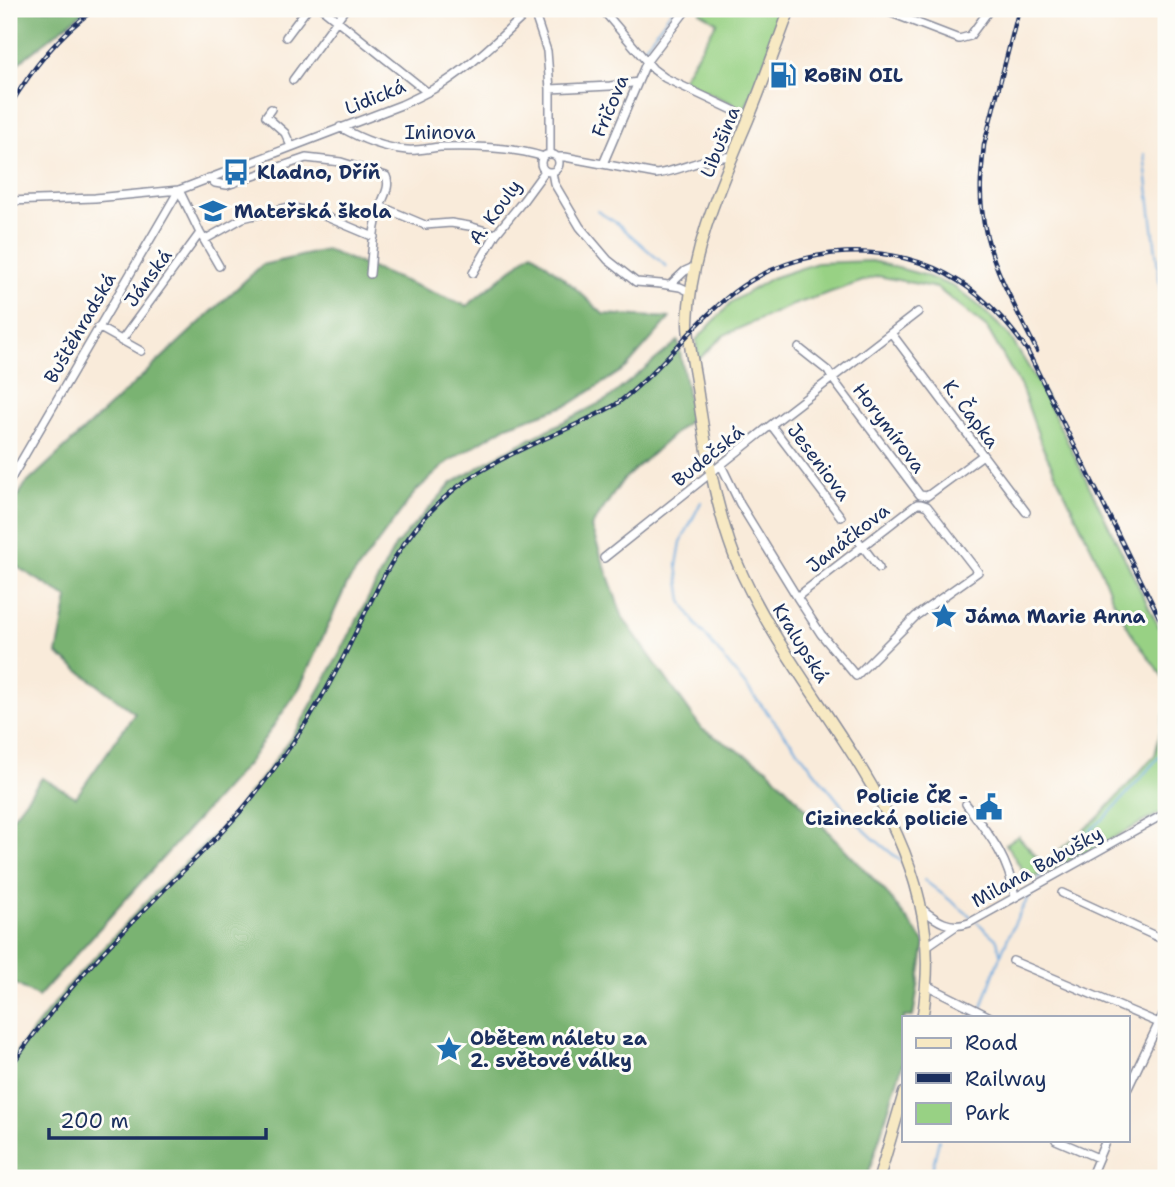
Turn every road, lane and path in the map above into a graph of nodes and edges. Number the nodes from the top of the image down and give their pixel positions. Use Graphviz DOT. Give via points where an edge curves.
graph roads {
  1 [pos="307,9"];
  2 [pos="323,9"];
  3 [pos="345,9"];
  4 [pos="532,9"];
  5 [pos="602,9"];
  6 [pos="687,9"];
  7 [pos="790,9"];
  8 [pos="881,9"];
  9 [pos="990,9"];
  10 [pos="337,19"];
  11 [pos="286,37"];
  12 [pos="647,61"];
  13 [pos="293,80"];
  14 [pos="638,82"];
  15 [pos="550,89"];
  16 [pos="427,92"];
  17 [pos="271,109"];
  18 [pos="735,111"];
  19 [pos="340,127"];
  20 [pos="291,146"];
  21 [pos="550,156"];
  22 [pos="732,157"];
  23 [pos="603,164"];
  24 [pos="549,171"];
  25 [pos="209,178"];
  26 [pos="179,190"];
  27 [pos="9,201"];
  28 [pos="380,206"];
  29 [pos="496,234"];
  30 [pos="202,236"];
  31 [pos="374,237"];
  32 [pos="219,266"];
  33 [pos="694,267"];
  34 [pos="473,273"];
  35 [pos="370,274"];
  36 [pos="670,285"];
  37 [pos="691,292"];
  38 [pos="918,312"];
  39 [pos="98,327"];
  40 [pos="892,334"];
  41 [pos="121,341"];
  42 [pos="799,348"];
  43 [pos="141,351"];
  44 [pos="832,378"];
  45 [pos="771,425"];
  46 [pos="983,456"];
  47 [pos="717,469"];
  48 [pos="9,482"];
  49 [pos="918,504"];
  50 [pos="1026,512"];
  51 [pos="841,517"];
  52 [pos="851,531"];
  53 [pos="863,546"];
  54 [pos="604,558"];
  55 [pos="879,568"];
  56 [pos="797,597"];
  57 [pos="856,676"];
  58 [pos="966,804"];
  59 [pos="1166,813"];
  60 [pos="1062,893"];
  61 [pos="1015,896"];
  62 [pos="922,909"];
  63 [pos="956,926"];
  64 [pos="1166,941"];
  65 [pos="927,946"];
  66 [pos="1013,961"];
  67 [pos="926,985"];
  68 [pos="1166,1008"];
  69 [pos="922,1016"];
  70 [pos="987,1016"];
  71 [pos="1162,1024"];
  72 [pos="1130,1076"];
  73 [pos="902,1100"];
  74 [pos="1061,1142"];
  75 [pos="1105,1142"];
  76 [pos="1098,1157"];
  77 [pos="879,1178"];
  78 [pos="1090,1178"];
  1 -- 11 [label="street"];
  2 -- 10 [label="street"];
  3 -- 10 [label="street"];
  4 -- 15 [label="street" via="547,51"];
  4 -- 16 [label="street, Lidická"];
  5 -- 12 [label="street"];
  6 -- 12 [label="street, Fričova"];
  7 -- 22 [label="main road, Libušina"];
  8 -- 9 [label="street" via="959,38 970,36"];
  10 -- 13 [label="street"];
  10 -- 16 [label="street"];
  12 -- 14 [label="street, Fričova"];
  12 -- 18 [label="street" via="665,78"];
  14 -- 15 [label="street"];
  14 -- 23 [label="street, Fričova"];
  15 -- 21 [label="street"];
  16 -- 19 [label="street, Lidická"];
  17 -- 20 [label="street" via="266,116 285,133"];
  19 -- 20 [label="street, Lidická"];
  19 -- 21 [label="street, Ininova" via="378,145 410,150 478,147"];
  20 -- 25 [label="street, Lidická"];
  21 -- 23 [label="street, Ininova"];
  21 -- 24 [label="street" via="541,163"];
  21 -- 24 [label="street" via="559,166"];
  22 -- 23 [label="street, Ininova" via="707,159 656,174"];
  22 -- 33 [label="main road, Libušina"];
  24 -- 29 [label="street, A. Kouly"];
  24 -- 36 [label="street" via="580,227 608,260 636,282"];
  25 -- 26 [label="street, Lidická"];
  25 -- 28 [label="street, Lidická" via="215,184 227,184 306,158 341,162 386,176 389,181"];
  26 -- 27 [label="street, Lidická"];
  26 -- 30 [label="street"];
  26 -- 39 [label="street, Buštěhradská"];
  28 -- 29 [label="street" via="425,225 451,223"];
  28 -- 31 [label="street"];
  29 -- 34 [label="street, A. Kouly"];
  30 -- 31 [label="street, Jánská" via="243,218 289,207 317,213"];
  30 -- 32 [label="street"];
  30 -- 41 [label="street, Jánská"];
  31 -- 35 [label="street"];
  33 -- 36 [label="street"];
  33 -- 37 [label="main road, Libušina"];
  36 -- 37 [label="street"];
  37 -- 47 [label="main road, Kralupská" via="688,324 702,422"];
  38 -- 40 [label="street, Budečská"];
  39 -- 41 [label="street"];
  39 -- 48 [label="street, Buštěhradská"];
  40 -- 44 [label="street, Budečská"];
  40 -- 46 [label="street, K. Čapka"];
  41 -- 43 [label="street"];
  42 -- 44 [label="street"];
  44 -- 45 [label="street, Budečská"];
  44 -- 46 [label="street, Horymírova" via="923,496"];
  45 -- 47 [label="street, Budečská"];
  45 -- 51 [label="street, Jeseniova"];
  46 -- 50 [label="street, K. Čapka"];
  47 -- 54 [label="street, Budečská"];
  47 -- 56 [label="street, Kralupská"];
  47 -- 62 [label="main road, Kralupská" via="720,512 742,575 774,634 873,787 909,862"];
  49 -- 53 [label="street, Janáčkova"];
  49 -- 57 [label="street, Horymírova" via="927,506 978,572 916,617"];
  52 -- 53 [label="street"];
  53 -- 55 [label="street"];
  53 -- 56 [label="street, Janáčkova"];
  56 -- 57 [label="street, Kralupská"];
  58 -- 61 [label="street" via="998,846"];
  59 -- 61 [label="street, Milana Babušky"];
  60 -- 64 [label="street"];
  61 -- 63 [label="street, Milana Babušky"];
  62 -- 63 [label="street, Milana Babušky"];
  62 -- 65 [label="main road, Kralupská"];
  63 -- 65 [label="street"];
  65 -- 67 [label="main road, Kralupská"];
  66 -- 71 [label="street"];
  67 -- 69 [label="main road, Kralupská"];
  67 -- 70 [label="street"];
  68 -- 71 [label="street"];
  71 -- 72 [label="street"];
  73 -- 77 [label="main road"];
  74 -- 76 [label="street"];
  75 -- 76 [label="street"];
  76 -- 78 [label="street"];
}
